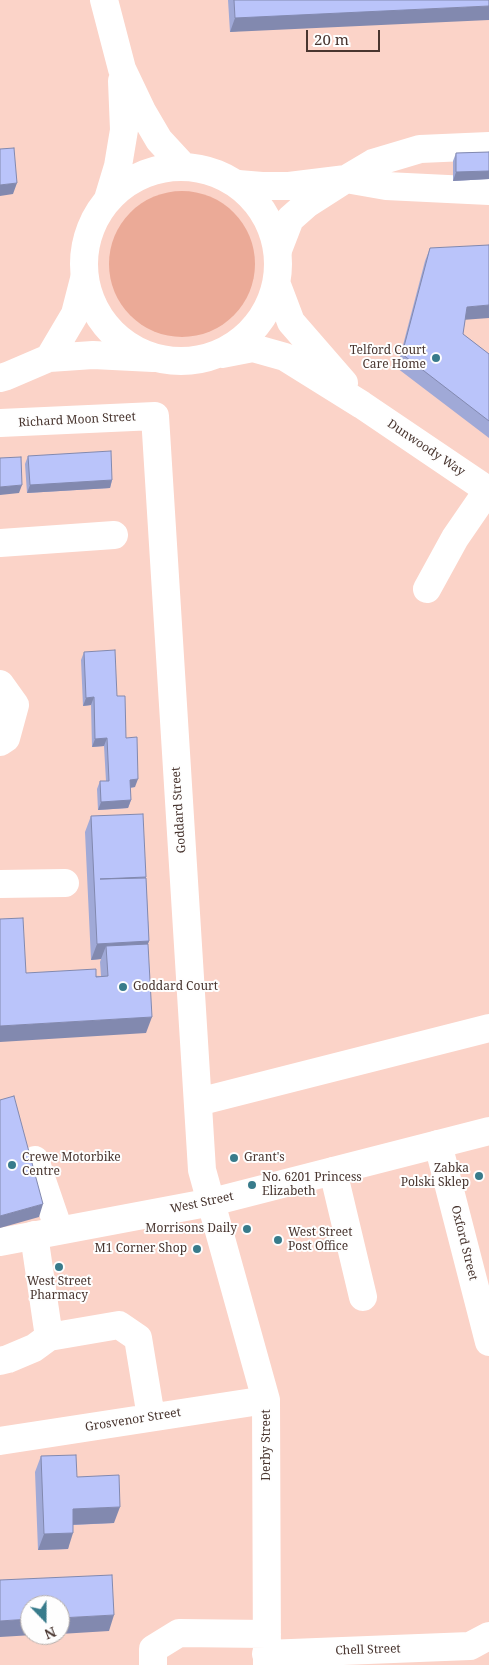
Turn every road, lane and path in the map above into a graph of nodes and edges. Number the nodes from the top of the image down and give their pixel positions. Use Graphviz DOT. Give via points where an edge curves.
graph roads {
  1 [pos="104,0"];
  2 [pos="122,69"];
  3 [pos="489,146"];
  4 [pos="183,166"];
  5 [pos="346,179"];
  6 [pos="238,184"];
  7 [pos="489,191"];
  8 [pos="108,200"];
  9 [pos="278,250"];
  10 [pos="84,279"];
  11 [pos="277,284"];
  12 [pos="217,355"];
  13 [pos="49,358"];
  14 [pos="153,358"];
  15 [pos="0,378"];
  16 [pos="362,405"];
  17 [pos="155,416"];
  18 [pos="0,424"];
  19 [pos="488,491"];
  20 [pos="114,535"];
  21 [pos="0,543"];
  22 [pos="428,589"];
  23 [pos="0,684"];
  24 [pos="0,742"];
  25 [pos="65,882"];
  26 [pos="0,884"];
  27 [pos="489,1028"];
  28 [pos="198,1102"];
  29 [pos="489,1131"];
  30 [pos="438,1144"];
  31 [pos="35,1160"];
  32 [pos="333,1171"];
  33 [pos="212,1202"];
  34 [pos="46,1233"];
  35 [pos="0,1242"];
  36 [pos="363,1297"];
  37 [pos="49,1336"];
  38 [pos="489,1342"];
  39 [pos="0,1360"];
  40 [pos="266,1400"];
  41 [pos="151,1417"];
  42 [pos="0,1441"];
  43 [pos="480,1641"];
  44 [pos="267,1651"];
  45 [pos="153,1665"];
  1 -- 2 [label="street"];
  2 -- 4 [label="street" via="159,140"];
  2 -- 8 [label="street" via="124,130"];
  3 -- 5 [label="street" via="420,150 373,163"];
  4 -- 6 [label="street" via="221,174"];
  4 -- 8 [label="street" via="155,170 129,181"];
  5 -- 6 [label="street" via="289,186"];
  5 -- 7 [label="street" via="386,186"];
  5 -- 9 [label="street" via="290,219"];
  6 -- 9 [label="street" via="257,202 271,225"];
  8 -- 10 [label="street" via="89,232 84,250"];
  9 -- 11 [label="street"];
  10 -- 13 [label="street" via="75,314"];
  10 -- 14 [label="street" via="92,305 107,328 128,346"];
  11 -- 12 [label="street" via="265,314 244,339"];
  11 -- 16 [label="street, Dunwoody Way" via="291,322"];
  12 -- 14 [label="street, Dunwoody Way" via="185,362"];
  12 -- 16 [label="street, Dunwoody Way" via="253,348 285,357"];
  13 -- 14 [label="street"];
  13 -- 15 [label="street"];
  16 -- 19 [label="street, Dunwoody Way"];
  17 -- 18 [label="street, Richard Moon Street"];
  17 -- 28 [label="street, Goddard Street"];
  19 -- 22 [label="street" via="455,538"];
  20 -- 21 [label="street"];
  23 -- 24 [label="street" via="15,705 6,738"];
  25 -- 26 [label="street"];
  27 -- 28 [label="street"];
  28 -- 33 [label="street, Goddard Street" via="202,1170"];
  29 -- 30 [label="street, West Street"];
  30 -- 32 [label="street, West Street"];
  30 -- 38 [label="street, Oxford Street"];
  31 -- 34 [label="street"];
  32 -- 33 [label="street, West Street"];
  32 -- 36 [label="street"];
  33 -- 34 [label="street, West Street"];
  33 -- 40 [label="street, Derby Street"];
  34 -- 35 [label="street, West Street"];
  34 -- 37 [label="street"];
  37 -- 39 [label="street" via="34,1348"];
  37 -- 41 [label="street" via="119,1326 138,1338"];
  40 -- 41 [label="street, Grosvenor Street"];
  40 -- 44 [label="street, Derby Street"];
  41 -- 42 [label="street, Grosvenor Street"];
  43 -- 44 [label="street, Chell Street"];
  44 -- 45 [label="street, Chell Street" via="180,1634 153,1649"];
}
